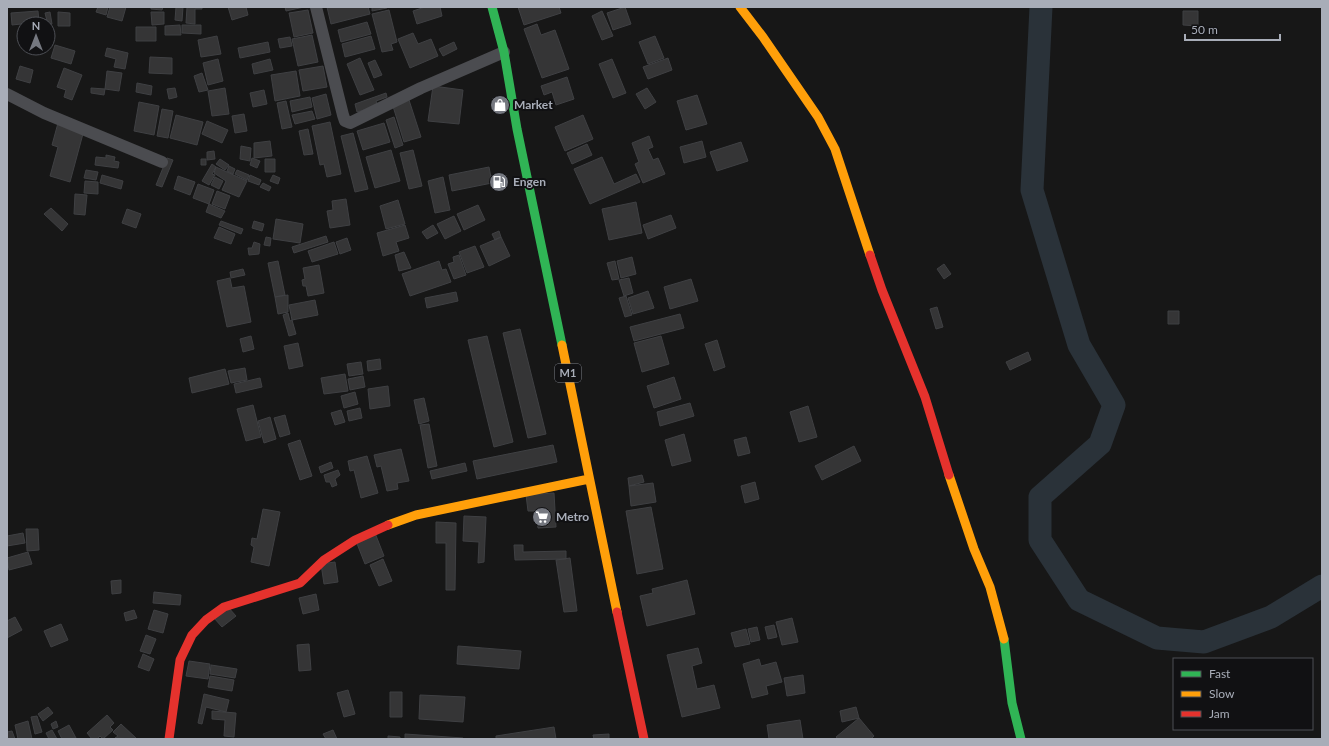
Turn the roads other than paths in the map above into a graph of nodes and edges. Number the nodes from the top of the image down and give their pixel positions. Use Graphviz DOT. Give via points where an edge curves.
graph roads {
  1 [pos="316,7"];
  2 [pos="492,7"];
  3 [pos="740,7"];
  4 [pos="504,52"];
  5 [pos="7,94"];
  6 [pos="162,162"];
  7 [pos="588,479"];
  8 [pos="169,739"];
  9 [pos="644,739"];
  10 [pos="1021,739"];
  1 -- 4 [label="street" via="343,116 350,123 421,88"];
  2 -- 4 [label="main road, M1"];
  3 -- 10 [label="main road" via="818,117 835,149 882,290 925,397 951,483 990,587 1004,636 1012,703"];
  4 -- 7 [label="main road, M1" via="517,129"];
  5 -- 6 [label="street" via="44,113"];
  7 -- 8 [label="main road" via="416,515 388,524 324,560 300,583 224,607 198,628 185,646 180,660"];
  7 -- 9 [label="main road, M1"];
}
